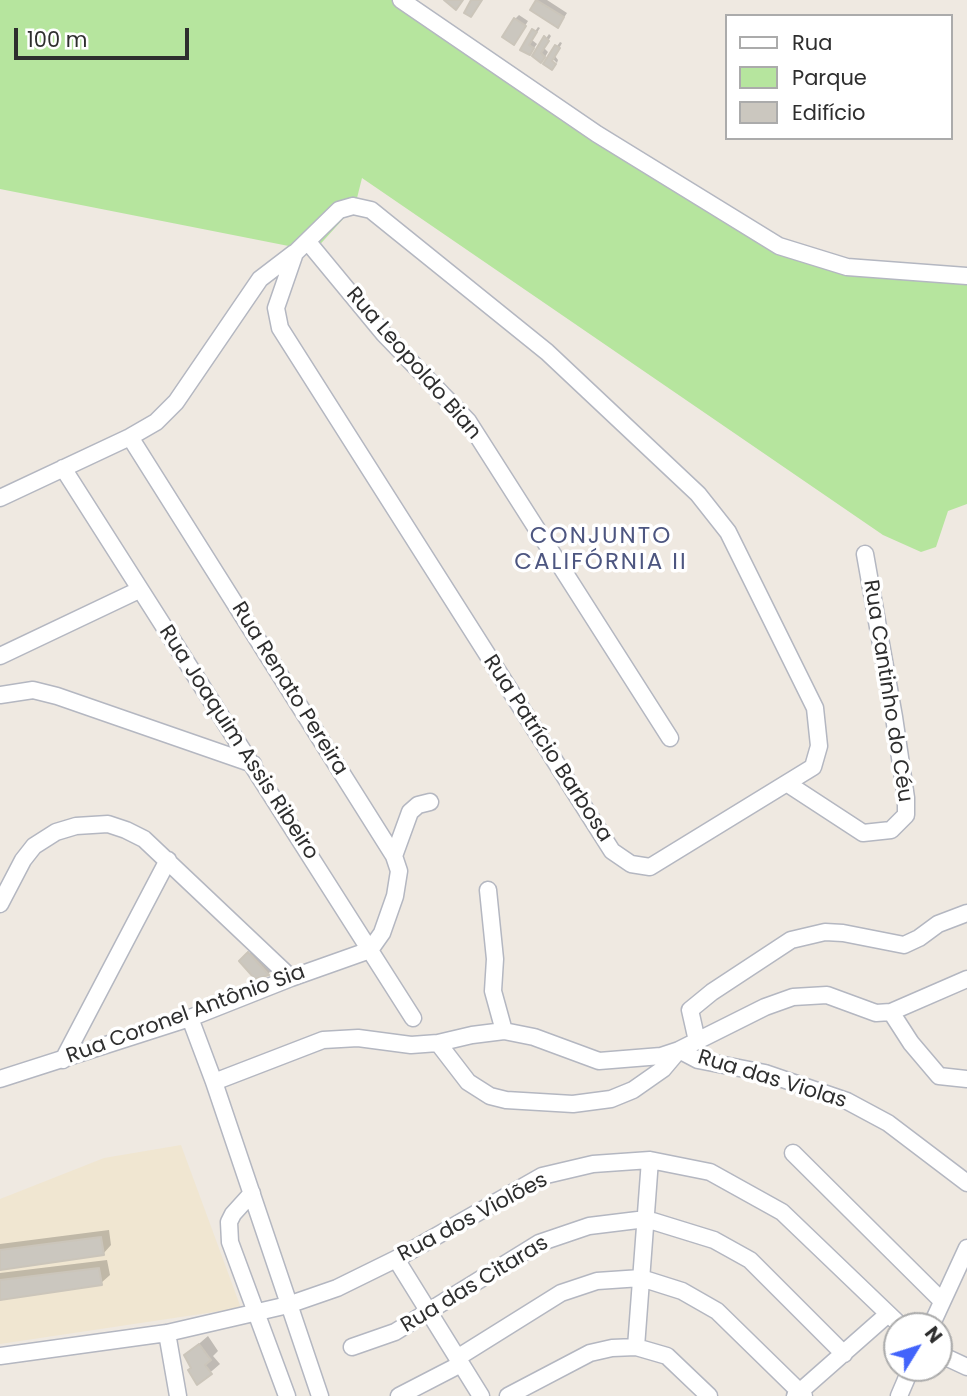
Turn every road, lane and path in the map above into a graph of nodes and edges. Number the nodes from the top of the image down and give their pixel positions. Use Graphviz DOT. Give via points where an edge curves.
graph roads {
  1 [pos="401,0"];
  2 [pos="301,247"];
  3 [pos="967,276"];
  4 [pos="130,437"];
  5 [pos="63,468"];
  6 [pos="0,498"];
  7 [pos="865,554"];
  8 [pos="139,590"];
  9 [pos="0,656"];
  10 [pos="0,695"];
  11 [pos="670,738"];
  12 [pos="253,764"];
  13 [pos="788,784"];
  14 [pos="430,802"];
  15 [pos="394,856"];
  16 [pos="168,860"];
  17 [pos="488,890"];
  18 [pos="0,904"];
  19 [pos="967,913"];
  20 [pos="370,950"];
  21 [pos="291,978"];
  22 [pos="967,979"];
  23 [pos="891,1012"];
  24 [pos="190,1018"];
  25 [pos="413,1018"];
  26 [pos="504,1031"];
  27 [pos="697,1041"];
  28 [pos="438,1043"];
  29 [pos="679,1050"];
  30 [pos="63,1059"];
  31 [pos="0,1079"];
  32 [pos="967,1079"];
  33 [pos="214,1082"];
  34 [pos="793,1153"];
  35 [pos="650,1160"];
  36 [pos="967,1183"];
  37 [pos="253,1194"];
  38 [pos="646,1219"];
  39 [pos="229,1222"];
  40 [pos="268,1242"];
  41 [pos="967,1248"];
  42 [pos="397,1259"];
  43 [pos="641,1278"];
  44 [pos="942,1301"];
  45 [pos="288,1305"];
  46 [pos="429,1312"];
  47 [pos="886,1312"];
  48 [pos="937,1312"];
  49 [pos="256,1314"];
  50 [pos="883,1319"];
  51 [pos="167,1333"];
  52 [pos="352,1347"];
  53 [pos="636,1347"];
  54 [pos="844,1354"];
  55 [pos="0,1356"];
  56 [pos="459,1361"];
  57 [pos="315,1395"];
  58 [pos="800,1395"];
  59 [pos="175,1396"];
  60 [pos="287,1396"];
  61 [pos="399,1396"];
  62 [pos="481,1396"];
  63 [pos="508,1396"];
  64 [pos="709,1396"];
  1 -- 3 [label="street" via="597,134 779,246 847,267"];
  2 -- 4 [label="street" via="260,279 176,402 156,422"];
  2 -- 11 [label="street, Rua Leopoldo Bian" via="468,421"];
  2 -- 13 [label="street, Rua Patrício Barbosa" via="340,211 353,206 371,210 547,352 698,494 728,532 815,708 819,746 813,767"];
  2 -- 13 [label="street, Rua Patrício Barbosa" via="276,308 280,328 612,851 631,864 650,867"];
  4 -- 5 [label="street"];
  4 -- 15 [label="street, Rua Renato Pereira"];
  5 -- 6 [label="street"];
  5 -- 8 [label="street, Rua Joaquim Assis Ribeiro"];
  7 -- 13 [label="street, Rua Cantinho do Céu" via="906,815 891,830 863,833"];
  8 -- 9 [label="street"];
  8 -- 12 [label="street, Rua Joaquim Assis Ribeiro"];
  10 -- 12 [label="street" via="33,690 57,696"];
  12 -- 20 [label="street, Rua Joaquim Assis Ribeiro"];
  14 -- 15 [label="street" via="410,812"];
  15 -- 20 [label="street, Rua Renato Pereira" via="399,871 395,896 382,933"];
  16 -- 18 [label="street" via="126,830 108,824 76,826 34,846"];
  16 -- 21 [label="street"];
  16 -- 30 [label="street"];
  17 -- 26 [label="street" via="495,959 493,991"];
  19 -- 27 [label="street" via="904,945 825,932 791,940 690,1010"];
  20 -- 21 [label="street, Rua Coronel Antônio Sia"];
  20 -- 25 [label="street, Rua Joaquim Assis Ribeiro"];
  21 -- 24 [label="street, Rua Coronel Antônio Sia"];
  22 -- 23 [label="street"];
  23 -- 27 [label="street, Rua das Violas" via="876,1013 827,995 793,997"];
  23 -- 32 [label="street" via="939,1076"];
  24 -- 30 [label="street, Rua Coronel Antônio Sia"];
  24 -- 33 [label="street"];
  26 -- 28 [label="street, Rua das Violas"];
  26 -- 29 [label="street, Rua das Violas" via="599,1061"];
  27 -- 29 [label="street, Rua das Violas"];
  28 -- 29 [label="street" via="468,1082 489,1096 573,1104 611,1099 633,1090 663,1069"];
  28 -- 33 [label="street, Rua das Violas" via="323,1040"];
  29 -- 36 [label="street, Rua das Violas" via="698,1060 765,1073 847,1101 888,1123"];
  30 -- 31 [label="street, Rua Coronel Antônio Sia"];
  33 -- 37 [label="street"];
  34 -- 44 [label="street"];
  35 -- 38 [label="street"];
  35 -- 42 [label="street, Rua dos Violões" via="593,1164 542,1176"];
  35 -- 47 [label="street, Rua dos Violões" via="710,1172 782,1212"];
  37 -- 39 [label="street"];
  37 -- 40 [label="street"];
  38 -- 43 [label="street"];
  38 -- 46 [label="street, Rua das Citaras" via="589,1226 539,1243"];
  38 -- 54 [label="street, Rua das Citaras" via="715,1240 751,1260"];
  39 -- 40 [label="street" via="239,1216 251,1218"];
  39 -- 49 [label="street" via="233,1255"];
  40 -- 45 [label="street"];
  41 -- 44 [label="street"];
  42 -- 45 [label="street, Rua dos Violões"];
  42 -- 46 [label="street"];
  43 -- 53 [label="street"];
  43 -- 56 [label="street" via="597,1281 561,1293"];
  43 -- 58 [label="street" via="682,1291 717,1311"];
  44 -- 48 [label="street"];
  45 -- 49 [label="street, Rua dos Violões"];
  45 -- 57 [label="street"];
  46 -- 52 [label="street, Rua das Citaras" via="395,1332"];
  46 -- 56 [label="street"];
  49 -- 51 [label="street, Rua dos Violões"];
  49 -- 60 [label="street"];
  50 -- 54 [label="street"];
  51 -- 55 [label="street, Rua dos Violões"];
  51 -- 59 [label="street"];
  53 -- 63 [label="street" via="590,1353"];
  53 -- 64 [label="street" via="667,1356"];
  54 -- 58 [label="street"];
  56 -- 61 [label="street"];
  56 -- 62 [label="street"];
}
